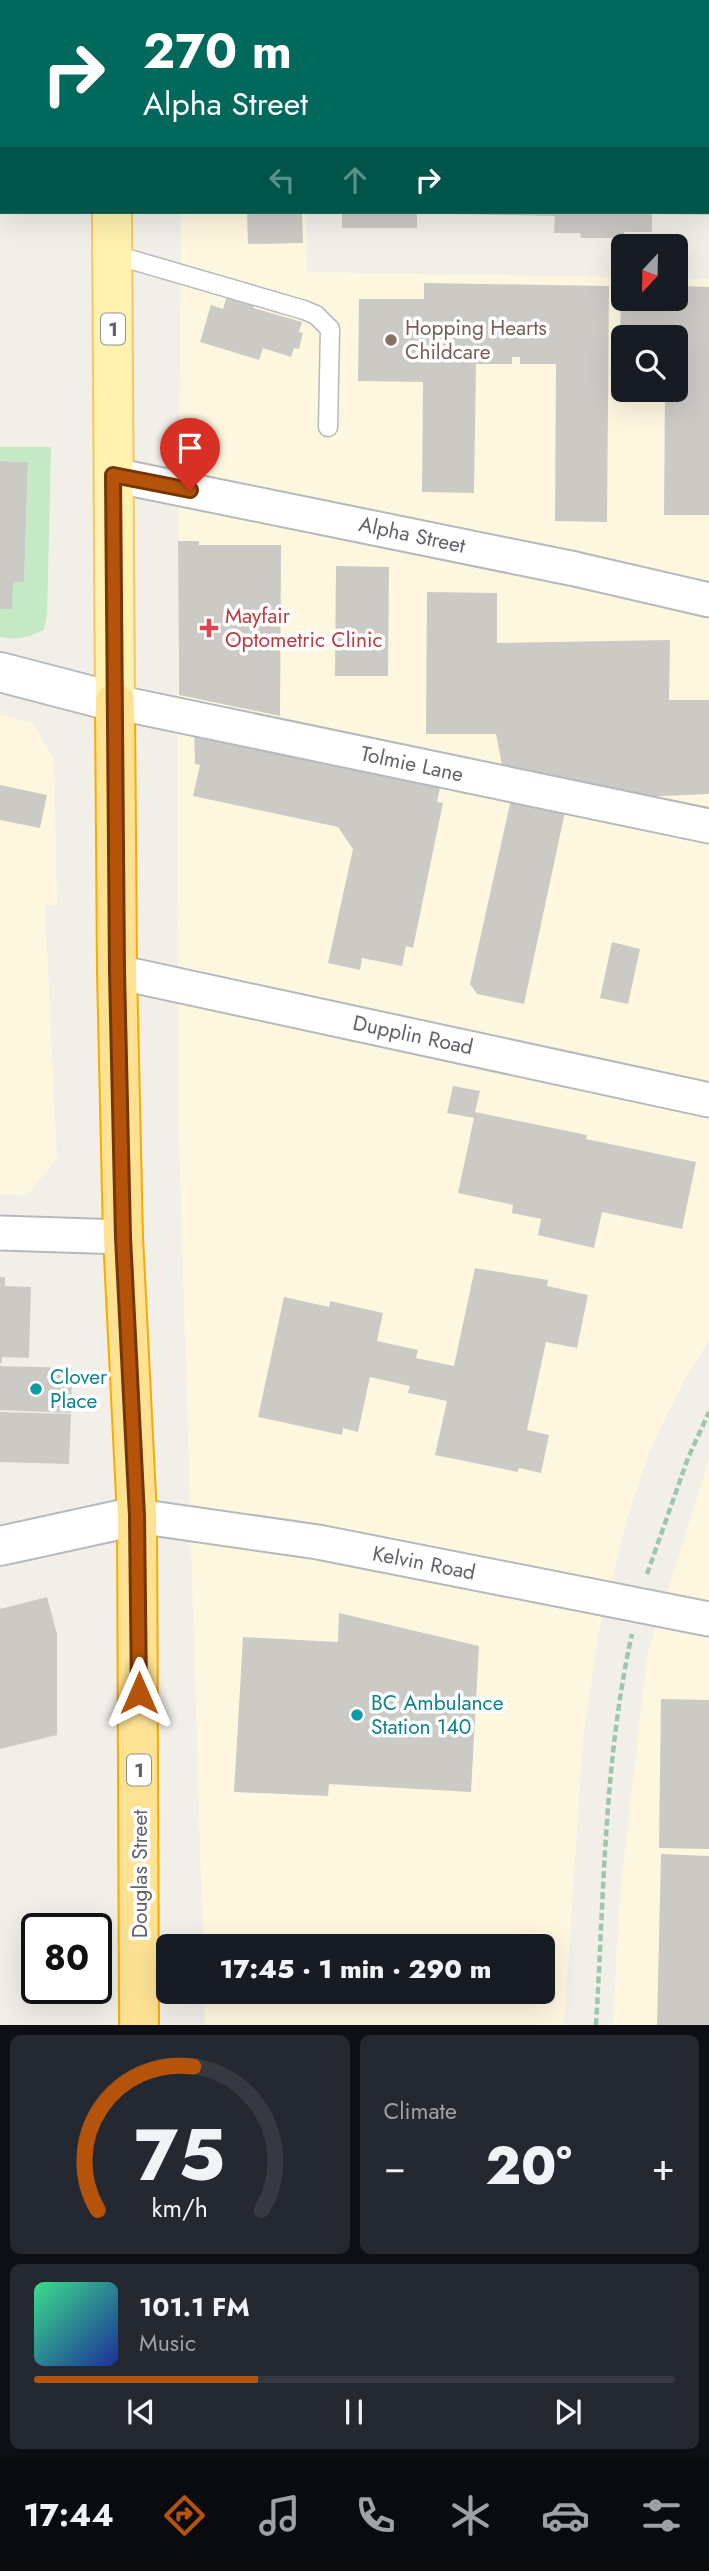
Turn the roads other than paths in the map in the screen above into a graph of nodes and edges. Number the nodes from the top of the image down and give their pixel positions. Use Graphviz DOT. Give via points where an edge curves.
graph roads {
  1 [pos="112,214"];
  2 [pos="112,254"];
  3 [pos="328,427"];
  4 [pos="113,475"];
  5 [pos="709,600"];
  6 [pos="0,672"];
  7 [pos="116,702"];
  8 [pos="709,826"];
  9 [pos="117,972"];
  10 [pos="709,1100"];
  11 [pos="0,1233"];
  12 [pos="123,1237"];
  13 [pos="137,1516"];
  14 [pos="0,1546"];
  15 [pos="709,1619"];
  16 [pos="139,2025"];
  1 -- 2 [label="main road, Douglas Street / 1"];
  2 -- 3 [label="lane" via="304,310 325,322 331,337"];
  2 -- 4 [label="main road, Douglas Street / 1"];
  4 -- 5 [label="street, Alpha Street"];
  4 -- 7 [label="main road, Douglas Street / 1"];
  6 -- 7 [label="main road"];
  7 -- 8 [label="street, Tolmie Lane"];
  7 -- 9 [label="highway, Douglas Street / 1"];
  9 -- 10 [label="street, Dupplin Road"];
  9 -- 12 [label="highway, Douglas Street / 1"];
  11 -- 12 [label="street"];
  12 -- 13 [label="highway, Douglas Street / 1"];
  13 -- 14 [label="main road"];
  13 -- 15 [label="street, Kelvin Road" via="318,1542"];
  13 -- 16 [label="highway, Douglas Street / 1"];
}
